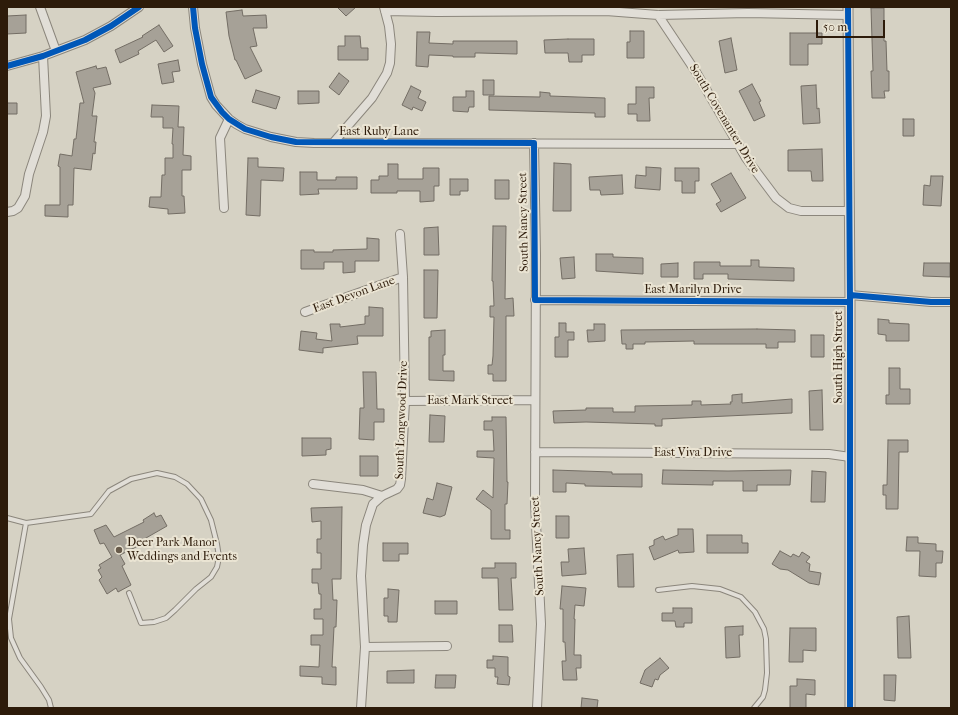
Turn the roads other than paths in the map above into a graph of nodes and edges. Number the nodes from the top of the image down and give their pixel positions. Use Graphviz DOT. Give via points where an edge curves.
graph roads {
  1 [pos="40,7"];
  2 [pos="139,7"];
  3 [pos="193,7"];
  4 [pos="385,9"];
  5 [pos="848,11"];
  6 [pos="658,15"];
  7 [pos="56,51"];
  8 [pos="43,56"];
  9 [pos="7,66"];
  10 [pos="229,119"];
  11 [pos="333,143"];
  12 [pos="534,143"];
  13 [pos="738,144"];
  14 [pos="224,208"];
  15 [pos="7,212"];
  16 [pos="849,212"];
  17 [pos="400,234"];
  18 [pos="403,277"];
  19 [pos="850,298"];
  20 [pos="535,300"];
  21 [pos="951,302"];
  22 [pos="306,312"];
  23 [pos="535,400"];
  24 [pos="405,401"];
  25 [pos="535,452"];
  26 [pos="850,457"];
  27 [pos="313,484"];
  28 [pos="382,496"];
  29 [pos="7,518"];
  30 [pos="26,523"];
  31 [pos="658,590"];
  32 [pos="129,593"];
  33 [pos="448,646"];
  34 [pos="365,647"];
  35 [pos="51,708"];
  36 [pos="361,708"];
  37 [pos="537,708"];
  38 [pos="754,708"];
  39 [pos="850,708"];
  1 -- 7 [label="street"];
  2 -- 7 [label="street" via="85,40"];
  3 -- 10 [label="street, East Ruby Lane" via="202,64 211,97"];
  4 -- 6 [label="street" via="437,12 613,11"];
  4 -- 11 [label="street" via="391,44 387,73 372,98"];
  5 -- 6 [label="street"];
  5 -- 16 [label="street, South High Street"];
  6 -- 13 [label="street, South Covenanter Drive" via="696,72"];
  7 -- 8 [label="street"];
  8 -- 9 [label="street"];
  8 -- 15 [label="street" via="46,116 43,132 29,174 25,196 13,211"];
  10 -- 11 [label="street, East Ruby Lane" via="245,129 271,137 296,142"];
  10 -- 14 [label="street" via="220,138"];
  11 -- 12 [label="street, East Ruby Lane"];
  12 -- 13 [label="street, East Ruby Lane"];
  12 -- 20 [label="street, South Nancy Street"];
  13 -- 16 [label="street, South Covenanter Drive" via="776,198 789,208 801,211"];
  16 -- 19 [label="street, South High Street"];
  17 -- 18 [label="street, South Longwood Drive"];
  18 -- 22 [label="street, East Devon Lane"];
  18 -- 24 [label="street, South Longwood Drive"];
  19 -- 20 [label="street, East Marilyn Drive"];
  19 -- 21 [label="street, East Marilyn Drive"];
  19 -- 26 [label="street, South High Street"];
  20 -- 23 [label="street, South Nancy Street"];
  23 -- 24 [label="street, East Mark Street"];
  23 -- 25 [label="street, South Nancy Street"];
  24 -- 28 [label="street, South Longwood Drive" via="401,483 397,489"];
  25 -- 26 [label="street, East Viva Drive" via="829,454"];
  25 -- 37 [label="street, South Nancy Street" via="541,624"];
  26 -- 39 [label="street, South High Street"];
  27 -- 28 [label="street" via="362,490"];
  28 -- 34 [label="street, South Longwood Drive" via="372,504 363,545 361,576"];
  29 -- 30 [label="lane"];
  30 -- 32 [label="lane" via="91,514 109,491 131,479 157,473 175,477 187,484 201,499 211,520 217,544 217,567 211,577 166,618 154,622 141,623"];
  30 -- 35 [label="lane" via="9,619 11,638 20,658 49,700"];
  31 -- 38 [label="lane" via="692,586 720,589 741,597 755,612 764,628 767,673 763,697"];
  33 -- 34 [label="street"];
  34 -- 36 [label="street, South Longwood Drive"];
}
